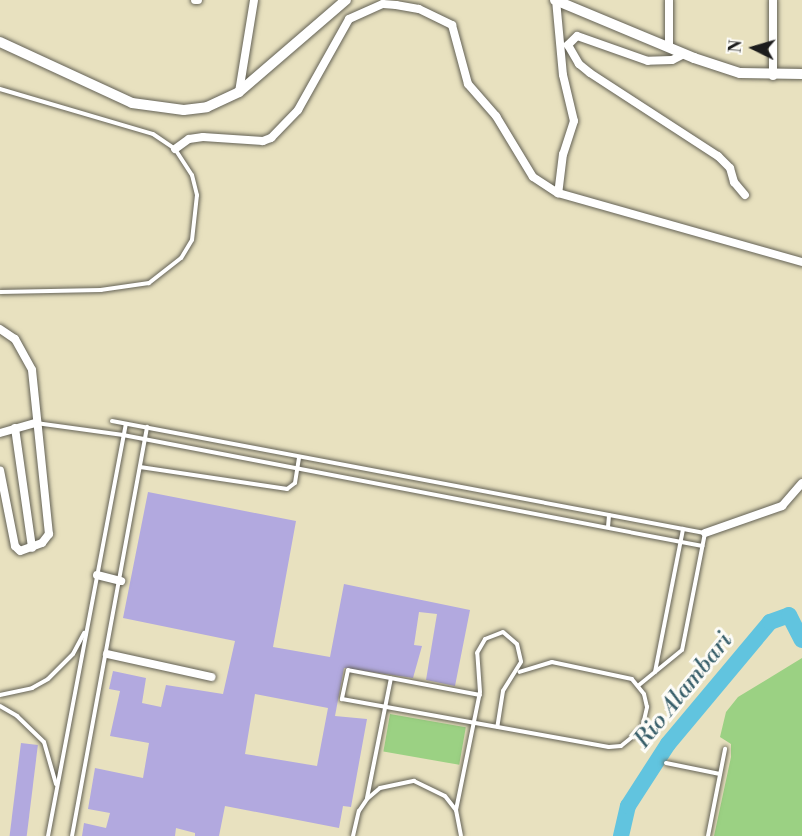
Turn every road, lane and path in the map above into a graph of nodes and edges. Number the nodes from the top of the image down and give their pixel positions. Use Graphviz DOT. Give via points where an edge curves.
graph roads {
  1 [pos="254,0"];
  2 [pos="345,0"];
  3 [pos="555,0"];
  4 [pos="669,0"];
  5 [pos="773,0"];
  6 [pos="0,42"];
  7 [pos="669,47"];
  8 [pos="684,54"];
  9 [pos="802,74"];
  10 [pos="773,76"];
  11 [pos="0,89"];
  12 [pos="239,92"];
  13 [pos="175,148"];
  14 [pos="558,193"];
  15 [pos="745,195"];
  16 [pos="802,262"];
  17 [pos="0,292"];
  18 [pos="0,329"];
  19 [pos="112,421"];
  20 [pos="36,423"];
  21 [pos="126,424"];
  22 [pos="147,427"];
  23 [pos="15,428"];
  24 [pos="0,433"];
  25 [pos="123,435"];
  26 [pos="147,440"];
  27 [pos="299,457"];
  28 [pos="140,467"];
  29 [pos="298,468"];
  30 [pos="0,470"];
  31 [pos="802,483"];
  32 [pos="609,515"];
  33 [pos="608,527"];
  34 [pos="683,529"];
  35 [pos="705,533"];
  36 [pos="680,541"];
  37 [pos="702,546"];
  38 [pos="32,548"];
  39 [pos="97,575"];
  40 [pos="121,581"];
  41 [pos="87,627"];
  42 [pos="107,654"];
  43 [pos="519,672"];
  44 [pos="655,672"];
  45 [pos="212,677"];
  46 [pos="391,678"];
  47 [pos="639,685"];
  48 [pos="0,695"];
  49 [pos="480,695"];
  50 [pos="0,706"];
  51 [pos="386,707"];
  52 [pos="474,723"];
  53 [pos="497,727"];
  54 [pos="725,749"];
  55 [pos="666,763"];
  56 [pos="720,774"];
  57 [pos="57,790"];
  58 [pos="367,799"];
  59 [pos="456,810"];
  60 [pos="48,836"];
  61 [pos="72,836"];
  62 [pos="353,836"];
  63 [pos="461,836"];
  64 [pos="708,836"];
  1 -- 12 [label="street"];
  2 -- 12 [label="main road"];
  3 -- 7 [label="main road"];
  3 -- 14 [label="street" via="563,75 574,121 563,154"];
  4 -- 7 [label="street"];
  5 -- 10 [label="street"];
  6 -- 12 [label="main road" via="132,103 196,109"];
  7 -- 8 [label="main road"];
  8 -- 10 [label="main road" via="740,73"];
  8 -- 15 [label="street" via="672,60 648,61 577,36 568,45 579,64 590,73 718,156 730,168 734,182"];
  9 -- 10 [label="main road"];
  11 -- 13 [label="lane" via="138,128"];
  13 -- 14 [label="street" via="189,139 203,137 263,141 271,138 298,110 349,19 382,4 396,5 419,9 452,25 468,84 512,139 533,177"];
  13 -- 17 [label="lane" via="192,175 197,219 192,240 167,272 149,284 129,288"];
  14 -- 16 [label="street"];
  18 -- 20 [label="street" via="15,339 28,358"];
  19 -- 21 [label="lane"];
  20 -- 23 [label="street"];
  20 -- 25 [label="lane"];
  20 -- 38 [label="street" via="49,534"];
  21 -- 22 [label="lane"];
  21 -- 25 [label="lane"];
  22 -- 26 [label="lane"];
  22 -- 27 [label="lane"];
  23 -- 24 [label="street"];
  23 -- 38 [label="street"];
  25 -- 26 [label="lane"];
  25 -- 39 [label="lane"];
  26 -- 28 [label="lane"];
  26 -- 29 [label="lane"];
  27 -- 29 [label="lane"];
  27 -- 32 [label="lane"];
  28 -- 29 [label="lane" via="287,489 295,483"];
  28 -- 40 [label="lane"];
  29 -- 33 [label="lane"];
  30 -- 38 [label="street" via="12,539 20,551"];
  31 -- 35 [label="street" via="782,506"];
  32 -- 33 [label="lane"];
  32 -- 34 [label="lane"];
  33 -- 36 [label="lane"];
  34 -- 35 [label="lane"];
  34 -- 36 [label="lane"];
  35 -- 37 [label="lane"];
  36 -- 37 [label="lane"];
  36 -- 44 [label="lane"];
  37 -- 44 [label="lane" via="682,650"];
  39 -- 40 [label="street"];
  39 -- 41 [label="lane"];
  40 -- 42 [label="lane"];
  41 -- 48 [label="lane" via="73,654 48,679 32,688"];
  41 -- 57 [label="lane"];
  42 -- 45 [label="street"];
  42 -- 61 [label="lane"];
  43 -- 47 [label="lane" via="552,662 622,675"];
  43 -- 49 [label="lane" via="521,655 513,637 503,632 493,634 479,644 477,653"];
  43 -- 53 [label="lane" via="503,691"];
  44 -- 47 [label="lane"];
  46 -- 49 [label="lane"];
  46 -- 51 [label="lane"];
  46 -- 51 [label="lane" via="348,670 342,699"];
  47 -- 53 [label="lane" via="647,707 645,719 633,739 621,746"];
  49 -- 52 [label="lane"];
  50 -- 57 [label="lane" via="17,716 44,742"];
  51 -- 52 [label="lane"];
  51 -- 58 [label="lane"];
  52 -- 53 [label="lane"];
  52 -- 59 [label="lane"];
  54 -- 56 [label="lane"];
  55 -- 56 [label="lane"];
  56 -- 64 [label="lane"];
  57 -- 60 [label="lane"];
  58 -- 59 [label="lane" via="388,785 414,781 446,796"];
  58 -- 62 [label="lane" via="358,811"];
  59 -- 63 [label="lane"];
}
